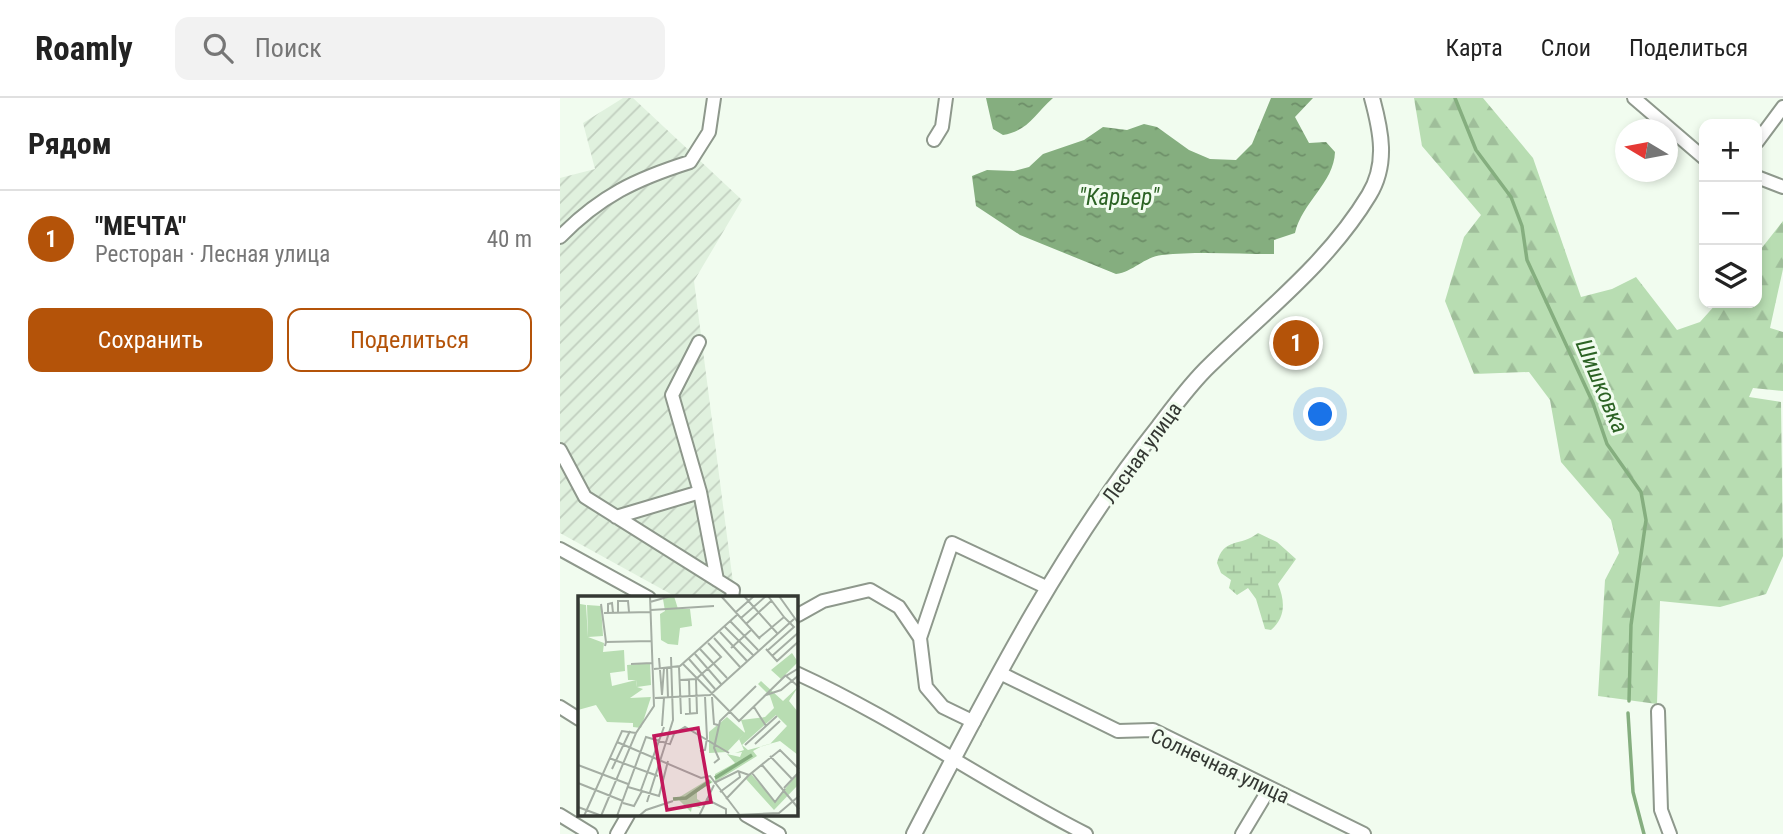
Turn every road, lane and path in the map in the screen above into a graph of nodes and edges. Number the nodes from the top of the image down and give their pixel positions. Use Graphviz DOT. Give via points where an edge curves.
graph roads {
  1 [pos="714,98"];
  2 [pos="946,98"];
  3 [pos="1372,98"];
  4 [pos="1634,98"];
  5 [pos="1783,107"];
  6 [pos="1762,135"];
  7 [pos="934,140"];
  8 [pos="1699,154"];
  9 [pos="1762,179"];
  10 [pos="1783,187"];
  11 [pos="560,237"];
  12 [pos="699,342"];
  13 [pos="560,450"];
  14 [pos="700,492"];
  15 [pos="616,517"];
  16 [pos="560,549"];
  17 [pos="718,580"];
  18 [pos="1048,588"];
  19 [pos="645,596"];
  20 [pos="732,596"];
  21 [pos="798,614"];
  22 [pos="920,638"];
  23 [pos="999,673"];
  24 [pos="798,674"];
  25 [pos="560,707"];
  26 [pos="1658,711"];
  27 [pos="578,718"];
  28 [pos="974,722"];
  29 [pos="952,761"];
  30 [pos="1269,789"];
  31 [pos="560,815"];
  32 [pos="627,816"];
  33 [pos="748,816"];
  34 [pos="591,834"];
  35 [pos="617,834"];
  36 [pos="779,834"];
  37 [pos="914,834"];
  38 [pos="1086,834"];
  39 [pos="1242,834"];
  40 [pos="1364,834"];
  41 [pos="1670,834"];
  1 -- 11 [label="street" via="709,132 691,162 648,175 589,208"];
  2 -- 7 [label="street" via="943,127"];
  3 -- 18 [label="street, Лесная улица" via="1382,144 1380,169 1370,194 1295,287 1207,368 1157,428"];
  4 -- 8 [label="street"];
  5 -- 6 [label="street"];
  9 -- 10 [label="street"];
  12 -- 14 [label="street" via="672,395"];
  13 -- 15 [label="street" via="585,497"];
  14 -- 15 [label="street"];
  14 -- 17 [label="street"];
  15 -- 17 [label="street"];
  16 -- 19 [label="street"];
  17 -- 20 [label="street" via="733,590"];
  18 -- 22 [label="street" via="952,543"];
  18 -- 23 [label="street, Лесная улица"];
  21 -- 22 [label="street" via="823,601 870,590 900,607"];
  22 -- 28 [label="street" via="926,687 943,706"];
  23 -- 28 [label="street, Лесная улица"];
  23 -- 30 [label="street, Солнечная улица" via="1118,731 1153,730"];
  24 -- 29 [label="street" via="844,694"];
  25 -- 27 [label="street"];
  26 -- 41 [label="street" via="1661,810"];
  28 -- 29 [label="street, Лесная улица"];
  29 -- 37 [label="street, Лесная улица"];
  29 -- 38 [label="street"];
  30 -- 39 [label="street"];
  30 -- 40 [label="street, Солнечная улица"];
  31 -- 34 [label="street"];
  32 -- 35 [label="street"];
  33 -- 36 [label="street"];
}
